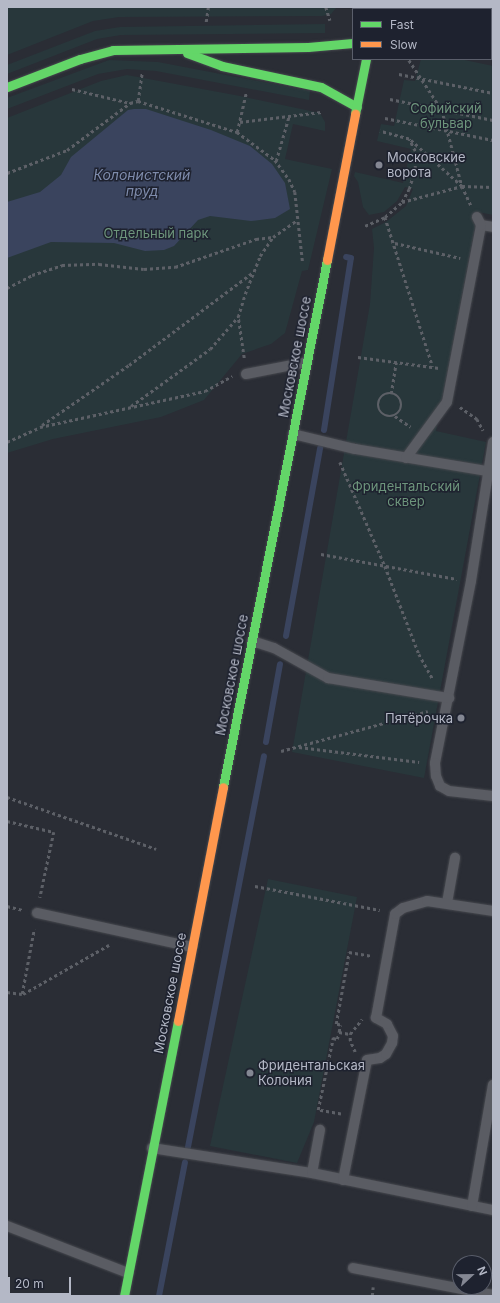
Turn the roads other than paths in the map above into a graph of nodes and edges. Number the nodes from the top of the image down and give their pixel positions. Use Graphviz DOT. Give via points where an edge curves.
graph roads {
  1 [pos="352,43"];
  2 [pos="176,50"];
  3 [pos="366,60"];
  4 [pos="7,87"];
  5 [pos="357,107"];
  6 [pos="493,227"];
  7 [pos="307,362"];
  8 [pos="246,374"];
  9 [pos="293,434"];
  10 [pos="493,444"];
  11 [pos="406,458"];
  12 [pos="491,472"];
  13 [pos="252,641"];
  14 [pos="448,702"];
  15 [pos="493,796"];
  16 [pos="455,858"];
  17 [pos="447,903"];
  18 [pos="493,911"];
  19 [pos="37,913"];
  20 [pos="192,947"];
  21 [pos="493,1085"];
  22 [pos="320,1130"];
  23 [pos="152,1148"];
  24 [pos="312,1173"];
  25 [pos="343,1180"];
  26 [pos="472,1206"];
  27 [pos="493,1210"];
  28 [pos="7,1226"];
  29 [pos="353,1268"];
  30 [pos="128,1273"];
  31 [pos="493,1295"];
  32 [pos="124,1296"];
  1 -- 2 [label="main road" via="308,48"];
  2 -- 4 [label="main road" via="113,50 80,59"];
  2 -- 5 [label="main road" via="222,66 321,87"];
  3 -- 5 [label="main road, Московское шоссе"];
  5 -- 7 [label="main road, Московское шоссе"];
  6 -- 11 [label="lane" via="479,221 474,262 448,400"];
  7 -- 8 [label="lane"];
  7 -- 9 [label="main road, Московское шоссе"];
  9 -- 11 [label="lane"];
  9 -- 13 [label="main road, Московское шоссе"];
  10 -- 12 [label="lane"];
  11 -- 12 [label="lane"];
  12 -- 14 [label="lane"];
  13 -- 14 [label="lane" via="274,648 328,678"];
  13 -- 20 [label="main road, Московское шоссе"];
  14 -- 15 [label="lane" via="435,763 440,786 449,792"];
  16 -- 17 [label="lane"];
  17 -- 18 [label="lane"];
  17 -- 25 [label="lane" via="419,902 395,914 376,1018 387,1024 392,1043 386,1054 380,1058 367,1060"];
  19 -- 20 [label="lane"];
  20 -- 23 [label="main road, Московское шоссе"];
  21 -- 26 [label="lane"];
  22 -- 24 [label="lane"];
  23 -- 24 [label="lane"];
  23 -- 30 [label="main road, Московское шоссе"];
  24 -- 25 [label="lane"];
  25 -- 26 [label="lane"];
  26 -- 27 [label="lane"];
  28 -- 30 [label="lane"];
  29 -- 31 [label="lane"];
  30 -- 32 [label="main road, Московское шоссе"];
}
